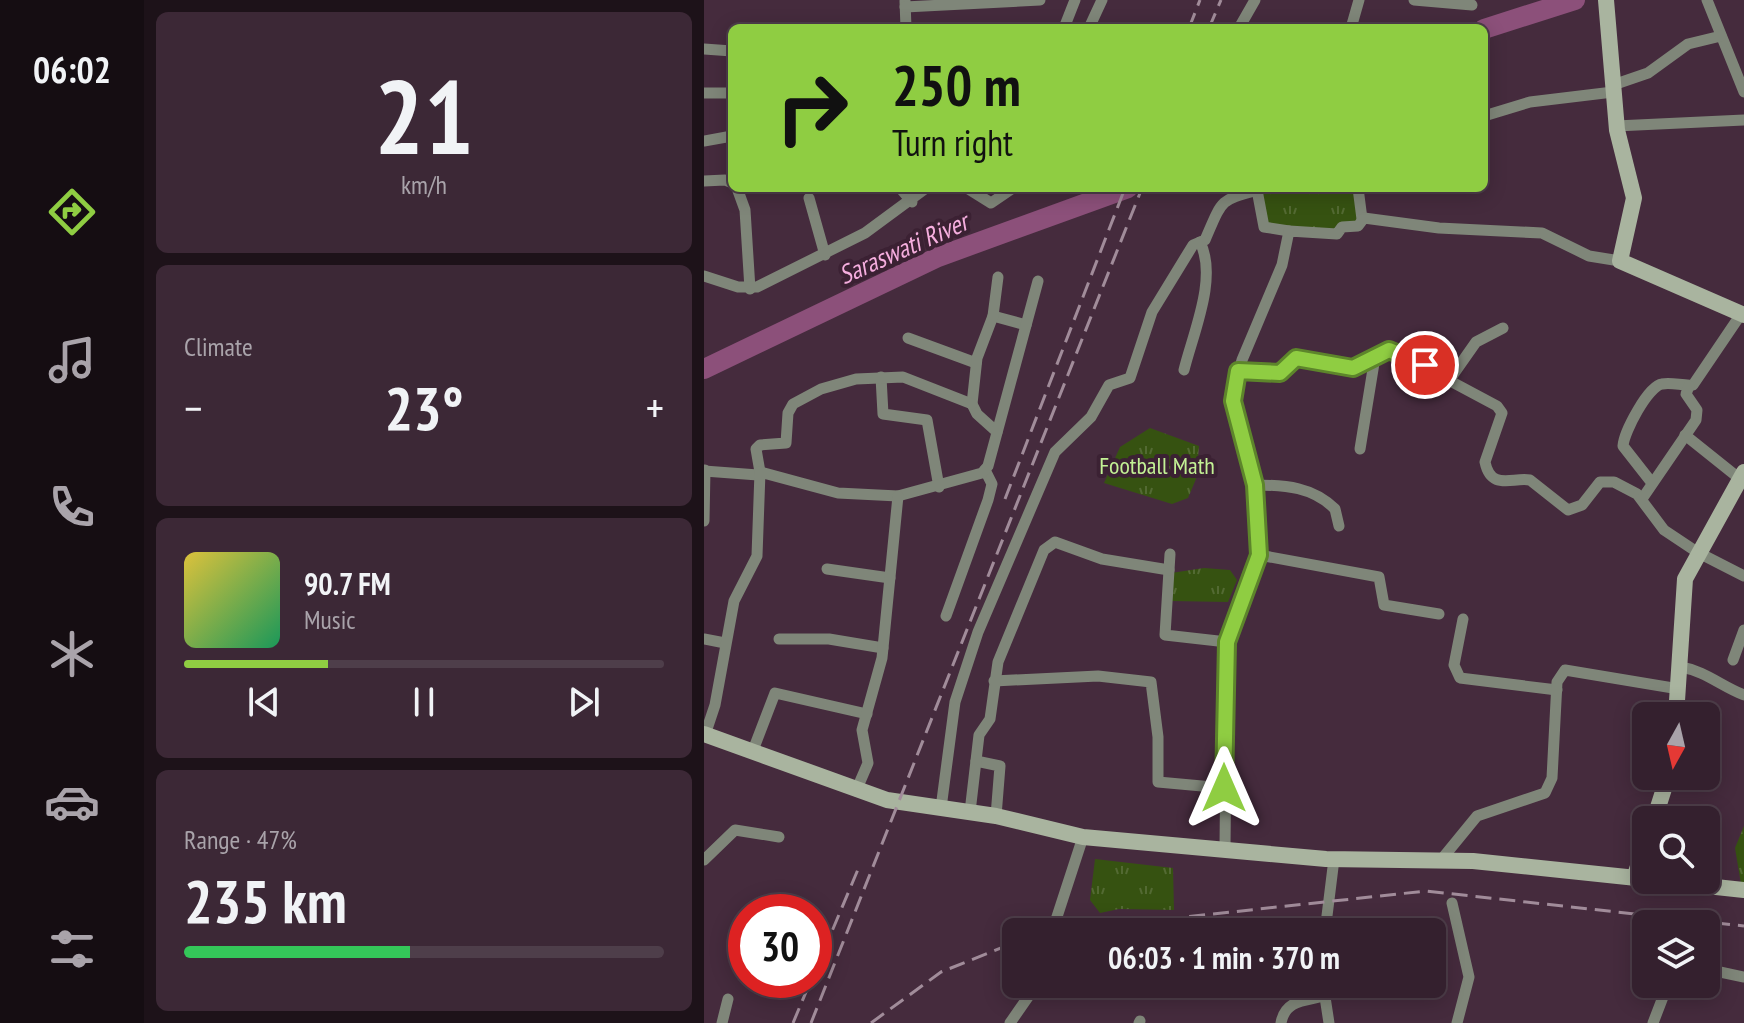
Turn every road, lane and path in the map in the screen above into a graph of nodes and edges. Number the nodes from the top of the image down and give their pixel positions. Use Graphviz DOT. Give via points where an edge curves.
graph roads {
  1 [pos="1040,0"];
  2 [pos="1061,0"];
  3 [pos="1102,0"];
  4 [pos="1255,0"];
  5 [pos="1359,0"];
  6 [pos="1414,0"];
  7 [pos="1707,0"];
  8 [pos="1074,2"];
  9 [pos="905,4"];
  10 [pos="1472,5"];
  11 [pos="1607,6"];
  12 [pos="906,24"];
  13 [pos="1066,24"];
  14 [pos="1091,24"];
  15 [pos="1241,24"];
  16 [pos="1352,24"];
  17 [pos="1721,36"];
  18 [pos="704,49"];
  19 [pos="728,51"];
  20 [pos="1613,89"];
  21 [pos="1744,92"];
  22 [pos="704,93"];
  23 [pos="728,93"];
  24 [pos="1488,115"];
  25 [pos="1744,120"];
  26 [pos="1616,126"];
  27 [pos="728,137"];
  28 [pos="704,141"];
  29 [pos="704,181"];
  30 [pos="728,181"];
  31 [pos="738,192"];
  32 [pos="903,192"];
  33 [pos="922,192"];
  34 [pos="973,192"];
  35 [pos="1007,192"];
  36 [pos="1252,192"];
  37 [pos="1261,192"];
  38 [pos="1359,192"];
  39 [pos="809,198"];
  40 [pos="912,202"];
  41 [pos="1362,219"];
  42 [pos="1289,231"];
  43 [pos="1200,242"];
  44 [pos="825,255"];
  45 [pos="1620,261"];
  46 [pos="704,276"];
  47 [pos="998,277"];
  48 [pos="1038,281"];
  49 [pos="750,289"];
  50 [pos="1742,314"];
  51 [pos="993,316"];
  52 [pos="1026,325"];
  53 [pos="1503,328"];
  54 [pos="908,338"];
  55 [pos="1375,357"];
  56 [pos="976,363"];
  57 [pos="1184,370"];
  58 [pos="1238,371"];
  59 [pos="881,377"];
  60 [pos="1450,379"];
  61 [pos="1689,386"];
  62 [pos="972,404"];
  63 [pos="997,432"];
  64 [pos="1685,435"];
  65 [pos="1360,449"];
  66 [pos="705,470"];
  67 [pos="985,470"];
  68 [pos="759,474"];
  69 [pos="1742,475"];
  70 [pos="1652,483"];
  71 [pos="1255,485"];
  72 [pos="939,487"];
  73 [pos="898,496"];
  74 [pos="1642,499"];
  75 [pos="704,521"];
  76 [pos="1339,526"];
  77 [pos="1697,552"];
  78 [pos="1170,554"];
  79 [pos="1259,555"];
  80 [pos="827,569"];
  81 [pos="1169,570"];
  82 [pos="1744,576"];
  83 [pos="890,578"];
  84 [pos="1439,614"];
  85 [pos="946,616"];
  86 [pos="1463,619"];
  87 [pos="1744,630"];
  88 [pos="704,639"];
  89 [pos="779,639"];
  90 [pos="1227,642"];
  91 [pos="725,643"];
  92 [pos="883,648"];
  93 [pos="1733,660"];
  94 [pos="1681,667"];
  95 [pos="994,681"];
  96 [pos="1679,689"];
  97 [pos="1557,690"];
  98 [pos="1744,695"];
  99 [pos="1678,702"];
  100 [pos="867,714"];
  101 [pos="704,734"];
  102 [pos="752,753"];
  103 [pos="976,761"];
  104 [pos="1224,788"];
  105 [pos="856,791"];
  106 [pos="941,808"];
  107 [pos="970,812"];
  108 [pos="996,816"];
  109 [pos="779,837"];
  110 [pos="1083,837"];
  111 [pos="1225,848"];
  112 [pos="1334,859"];
  113 [pos="704,860"];
  114 [pos="1441,860"];
  115 [pos="1632,878"];
  116 [pos="1720,887"];
  117 [pos="1744,890"];
  118 [pos="1452,903"];
  119 [pos="1057,918"];
  120 [pos="1327,918"];
  121 [pos="1720,972"];
  122 [pos="1744,977"];
  123 [pos="1027,998"];
  124 [pos="1305,998"];
  125 [pos="1324,998"];
  126 [pos="1663,998"];
  127 [pos="728,999"];
  128 [pos="722,1023"];
  129 [pos="1010,1023"];
  130 [pos="1281,1023"];
  131 [pos="1329,1023"];
  132 [pos="1457,1023"];
  133 [pos="1653,1023"];
  1 -- 9 [label="street"];
  2 -- 8 [label="street"];
  3 -- 14 [label="street"];
  4 -- 15 [label="street"];
  5 -- 16 [label="street"];
  6 -- 10 [label="street"];
  7 -- 17 [label="street"];
  8 -- 13 [label="street"];
  9 -- 12 [label="street"];
  11 -- 20 [label="main road"];
  17 -- 20 [label="street" via="1688,44 1648,73"];
  17 -- 21 [label="street"];
  18 -- 19 [label="street"];
  20 -- 24 [label="street" via="1530,102"];
  20 -- 26 [label="main road"];
  22 -- 23 [label="street"];
  25 -- 26 [label="street"];
  26 -- 45 [label="main road" via="1634,198"];
  27 -- 28 [label="street"];
  29 -- 30 [label="street"];
  31 -- 49 [label="street" via="745,210"];
  32 -- 40 [label="street"];
  33 -- 40 [label="street"];
  34 -- 35 [label="street" via="991,203"];
  36 -- 43 [label="street" via="1221,203"];
  37 -- 42 [label="street" via="1265,229"];
  38 -- 41 [label="street"];
  39 -- 44 [label="street"];
  40 -- 44 [label="street"];
  41 -- 42 [label="street" via="1337,234"];
  41 -- 45 [label="street" via="1542,233 1589,256"];
  42 -- 58 [label="street" via="1282,265"];
  43 -- 57 [label="street" via="1208,280"];
  43 -- 106 [label="street" via="1193,245 1152,312 1130,378 1109,385 1091,417 1055,452 966,668 952,721"];
  44 -- 49 [label="street"];
  45 -- 50 [label="main road"];
  46 -- 49 [label="street"];
  47 -- 51 [label="street"];
  48 -- 52 [label="street"];
  50 -- 61 [label="street"];
  51 -- 52 [label="street"];
  51 -- 56 [label="street"];
  52 -- 63 [label="street"];
  53 -- 60 [label="street" via="1476,342"];
  54 -- 56 [label="street"];
  55 -- 58 [label="street" via="1353,368 1296,358 1280,373"];
  55 -- 60 [label="street" via="1394,351"];
  55 -- 65 [label="street"];
  56 -- 62 [label="street"];
  58 -- 71 [label="street" via="1233,401"];
  59 -- 62 [label="street" via="917,381"];
  59 -- 68 [label="street" via="835,383 793,404 786,443 756,449"];
  59 -- 72 [label="street" via="883,414 927,420"];
  60 -- 74 [label="street" via="1502,413 1485,462 1500,481 1530,480 1568,510 1576,510 1606,481"];
  61 -- 64 [label="street" via="1686,394 1697,415"];
  61 -- 70 [label="street" via="1663,383 1651,389 1623,437 1627,456"];
  62 -- 63 [label="street"];
  63 -- 67 [label="street"];
  64 -- 69 [label="street"];
  64 -- 70 [label="street"];
  66 -- 68 [label="street"];
  66 -- 75 [label="street"];
  67 -- 72 [label="street"];
  67 -- 85 [label="street" via="992,484 988,500"];
  68 -- 73 [label="street" via="838,493"];
  68 -- 91 [label="street" via="757,556 736,592"];
  69 -- 77 [label="main road"];
  70 -- 74 [label="street"];
  71 -- 76 [label="street" via="1308,490 1335,509"];
  71 -- 79 [label="street"];
  72 -- 73 [label="street"];
  73 -- 83 [label="street"];
  74 -- 77 [label="street" via="1656,523"];
  77 -- 82 [label="street"];
  77 -- 94 [label="main road" via="1681,601"];
  78 -- 81 [label="street"];
  79 -- 84 [label="street" via="1379,577 1383,604"];
  79 -- 90 [label="street"];
  80 -- 83 [label="street"];
  81 -- 90 [label="street" via="1165,635"];
  81 -- 95 [label="street" via="1102,559 1062,543 1049,545 1010,628"];
  83 -- 92 [label="street"];
  86 -- 97 [label="street" via="1454,665 1460,678"];
  87 -- 93 [label="street"];
  88 -- 91 [label="street"];
  89 -- 92 [label="street" via="829,639"];
  90 -- 104 [label="street"];
  91 -- 101 [label="street" via="715,705"];
  92 -- 100 [label="street"];
  94 -- 96 [label="main road"];
  94 -- 98 [label="street" via="1705,672"];
  95 -- 103 [label="street" via="990,719 980,732"];
  95 -- 104 [label="street" via="1098,676 1151,682 1158,782"];
  96 -- 97 [label="street" via="1573,669 1560,675"];
  96 -- 99 [label="main road"];
  97 -- 114 [label="street" via="1552,778 1545,793 1477,816"];
  100 -- 102 [label="street" via="775,693"];
  100 -- 105 [label="street" via="862,734 868,763"];
  101 -- 102 [label="main road"];
  102 -- 105 [label="main road"];
  103 -- 107 [label="street"];
  103 -- 108 [label="street" via="1000,766"];
  104 -- 111 [label="street"];
  105 -- 106 [label="main road"];
  106 -- 107 [label="main road"];
  107 -- 108 [label="main road"];
  108 -- 110 [label="main road"];
  109 -- 113 [label="street" via="735,830"];
  110 -- 111 [label="main road"];
  110 -- 119 [label="street"];
  111 -- 112 [label="main road"];
  112 -- 114 [label="main road"];
  112 -- 120 [label="street"];
  114 -- 115 [label="main road"];
  116 -- 117 [label="main road"];
  118 -- 132 [label="street" via="1469,977"];
  121 -- 122 [label="street"];
  123 -- 129 [label="street"];
  124 -- 130 [label="street" via="1283,1012"];
  125 -- 131 [label="street"];
  126 -- 133 [label="street"];
  127 -- 128 [label="street"];
}
